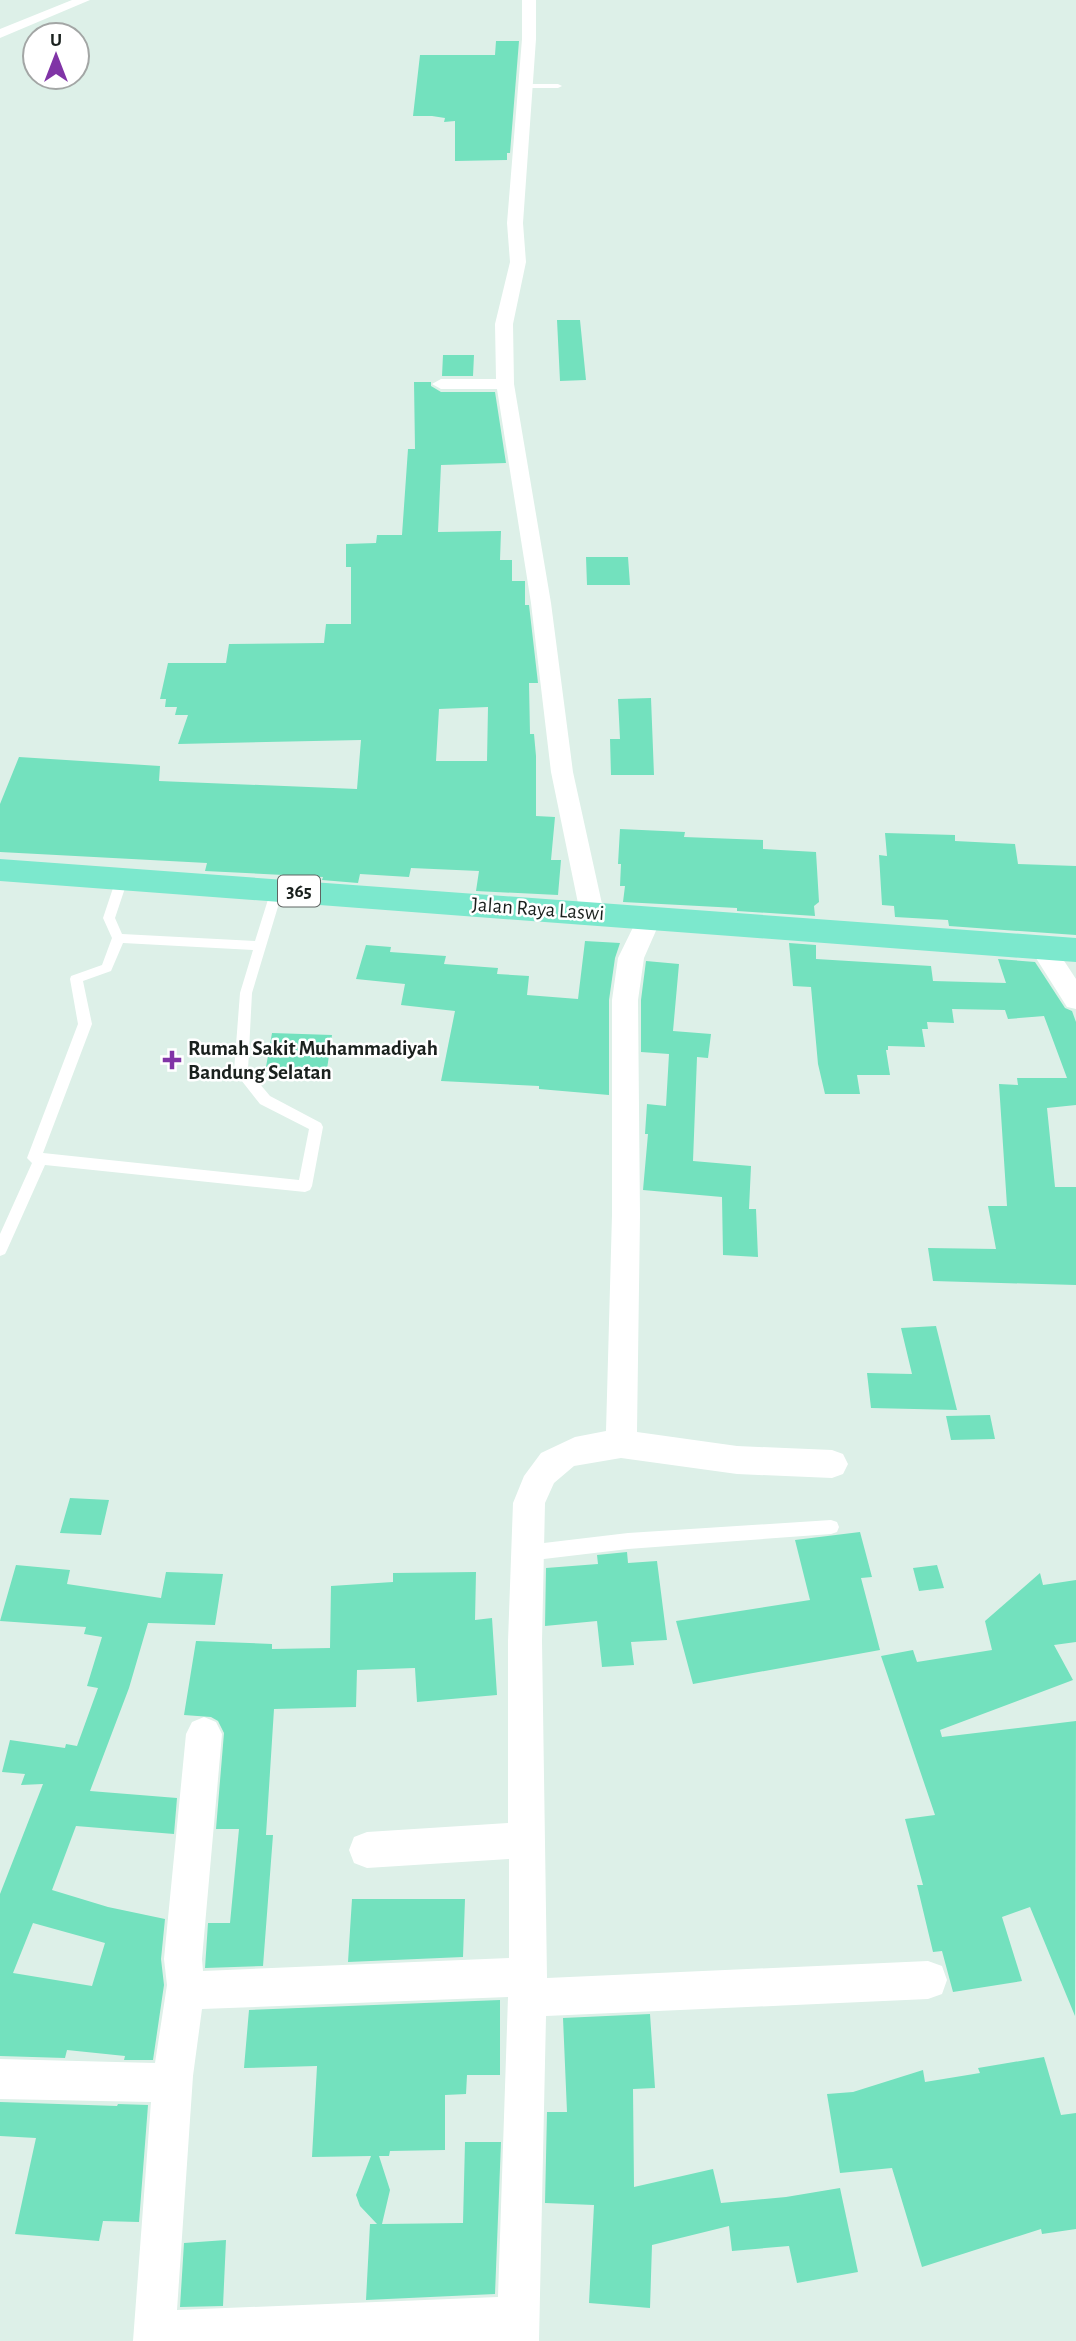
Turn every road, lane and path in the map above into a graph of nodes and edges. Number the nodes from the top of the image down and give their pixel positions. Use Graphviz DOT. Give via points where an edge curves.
graph roads {
  1 [pos="83,0"];
  2 [pos="529,0"];
  3 [pos="0,34"];
  4 [pos="526,86"];
  5 [pos="558,86"];
  6 [pos="441,384"];
  7 [pos="505,384"];
  8 [pos="0,870"];
  9 [pos="122,879"];
  10 [pos="277,890"];
  11 [pos="618,915"];
  12 [pos="118,938"];
  13 [pos="259,946"];
  14 [pos="1042,947"];
  15 [pos="1076,950"];
  16 [pos="1076,1000"];
  17 [pos="41,1159"];
  18 [pos="0,1250"];
  19 [pos="621,1444"];
  20 [pos="832,1464"];
  21 [pos="831,1527"];
  22 [pos="527,1553"];
  23 [pos="204,1734"];
  24 [pos="526,1840"];
  25 [pos="367,1850"];
  26 [pos="928,1980"];
  27 [pos="186,1985"];
  28 [pos="527,1987"];
  29 [pos="173,2076"];
  30 [pos="0,2079"];
  31 [pos="519,2329"];
  32 [pos="154,2336"];
  1 -- 3 [label="street"];
  2 -- 4 [label="street"];
  4 -- 5 [label="lane"];
  4 -- 7 [label="street" via="515,223 518,262 503,324"];
  6 -- 7 [label="street"];
  7 -- 11 [label="street" via="541,603 562,772"];
  8 -- 9 [label="main road, Jalan Raya Laswi / 365"];
  9 -- 10 [label="main road, Jalan Raya Laswi / 365"];
  9 -- 12 [label="lane" via="109,918"];
  10 -- 11 [label="main road, Jalan Raya Laswi / 365"];
  10 -- 13 [label="lane"];
  11 -- 14 [label="main road, Jalan Raya Laswi / 365"];
  11 -- 19 [label="street" via="631,958 625,1000"];
  12 -- 13 [label="lane"];
  12 -- 17 [label="lane" via="107,968 76,979 85,1024 34,1158"];
  13 -- 17 [label="lane" via="246,993 241,1071 265,1100 316,1127 305,1186"];
  14 -- 15 [label="main road, Jalan Raya Laswi / 365"];
  14 -- 16 [label="street"];
  17 -- 18 [label="lane"];
  19 -- 20 [label="street" via="737,1460"];
  19 -- 22 [label="street" via="568,1451 549,1464 534,1485 529,1503"];
  21 -- 22 [label="lane"];
  22 -- 24 [label="street"];
  23 -- 27 [label="street" via="183,1959"];
  24 -- 25 [label="street"];
  24 -- 28 [label="street"];
  26 -- 28 [label="street"];
  27 -- 28 [label="street" via="202,1990"];
  27 -- 29 [label="street"];
  28 -- 31 [label="street"];
  29 -- 30 [label="street" via="163,2084"];
  29 -- 32 [label="street"];
  31 -- 32 [label="street"];
}
